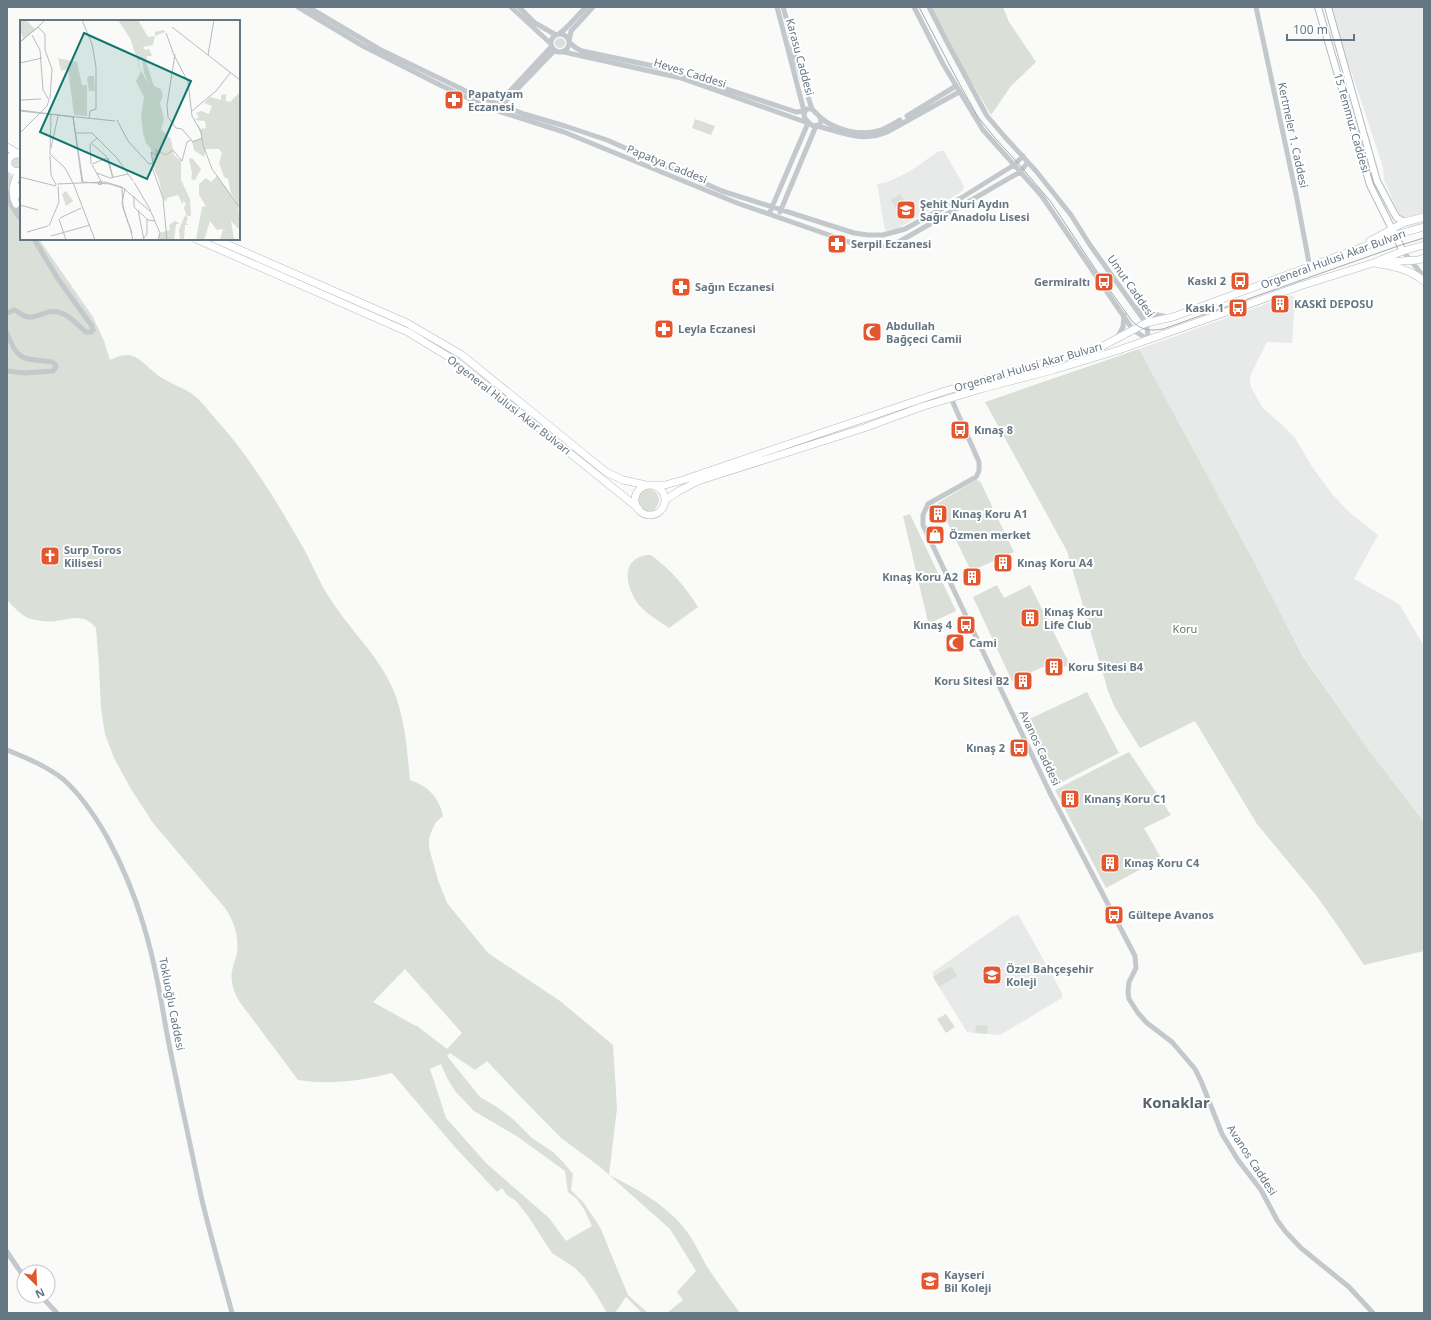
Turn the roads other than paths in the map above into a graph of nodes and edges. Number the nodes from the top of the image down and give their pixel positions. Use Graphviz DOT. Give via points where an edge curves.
graph roads {
  1 [pos="308,7"];
  2 [pos="511,7"];
  3 [pos="519,7"];
  4 [pos="586,7"];
  5 [pos="593,7"];
  6 [pos="777,7"];
  7 [pos="782,7"];
  8 [pos="914,7"];
  9 [pos="929,7"];
  10 [pos="1256,7"];
  11 [pos="1318,7"];
  12 [pos="1328,7"];
  13 [pos="301,8"];
  14 [pos="319,17"];
  15 [pos="557,34"];
  16 [pos="569,42"];
  17 [pos="552,47"];
  18 [pos="564,52"];
  19 [pos="956,86"];
  20 [pos="959,92"];
  21 [pos="499,108"];
  22 [pos="812,110"];
  23 [pos="804,111"];
  24 [pos="821,118"];
  25 [pos="808,123"];
  26 [pos="817,126"];
  27 [pos="7,147"];
  28 [pos="20,154"];
  29 [pos="1023,156"];
  30 [pos="1028,162"];
  31 [pos="1014,165"];
  32 [pos="7,167"];
  33 [pos="20,171"];
  34 [pos="1020,172"];
  35 [pos="20,173"];
  36 [pos="20,187"];
  37 [pos="7,193"];
  38 [pos="16,204"];
  39 [pos="772,208"];
  40 [pos="780,210"];
  41 [pos="20,213"];
  42 [pos="769,214"];
  43 [pos="778,217"];
  44 [pos="1424,217"];
  45 [pos="20,218"];
  46 [pos="1405,222"];
  47 [pos="1424,227"];
  48 [pos="1394,232"];
  49 [pos="35,240"];
  50 [pos="198,240"];
  51 [pos="217,240"];
  52 [pos="1424,245"];
  53 [pos="1403,250"];
  54 [pos="1424,258"];
  55 [pos="1411,260"];
  56 [pos="1373,263"];
  57 [pos="1310,268"];
  58 [pos="1424,277"];
  59 [pos="1424,281"];
  60 [pos="1133,305"];
  61 [pos="7,313"];
  62 [pos="1124,316"];
  63 [pos="1173,318"];
  64 [pos="1146,323"];
  65 [pos="1133,330"];
  66 [pos="7,333"];
  67 [pos="1149,340"];
  68 [pos="1113,341"];
  69 [pos="7,371"];
  70 [pos="951,398"];
  71 [pos="648,485"];
  72 [pos="665,500"];
  73 [pos="638,508"];
  74 [pos="7,750"];
  75 [pos="7,1252"];
  76 [pos="16,1265"];
  77 [pos="49,1304"];
  78 [pos="57,1313"];
  79 [pos="232,1313"];
  80 [pos="1373,1313"];
  1 -- 14 [label="street, Papatya Caddesi"];
  2 -- 17 [label="street"];
  3 -- 15 [label="street" via="532,20"];
  4 -- 15 [label="street"];
  5 -- 16 [label="street" via="570,31"];
  6 -- 23 [label="street, Karasu Caddesi"];
  7 -- 22 [label="street, Karasu Caddesi"];
  8 -- 19 [label="street, Umut Caddesi"];
  9 -- 29 [label="street, Umut Caddesi" via="983,108"];
  10 -- 57 [label="street, Kertmeler 1. Caddesi"];
  11 -- 48 [label="main road, 15 Temmuz Caddesi" via="1370,185"];
  12 -- 46 [label="main road, 15 Temmuz Caddesi" via="1377,180 1394,214"];
  13 -- 14 [label="street, Papatya Caddesi"];
  14 -- 21 [label="street, Papatya Caddesi"];
  15 -- 16 [label="street" via="566,36"];
  15 -- 17 [label="street" via="552,38"];
  16 -- 18 [label="street"];
  16 -- 23 [label="street, Heves Caddesi" via="579,50 663,68 796,112"];
  17 -- 18 [label="street" via="559,53"];
  17 -- 21 [label="street"];
  18 -- 25 [label="street, Heves Caddesi" via="681,78"];
  19 -- 20 [label="street, Umut Caddesi"];
  19 -- 24 [label="street" via="912,114 877,131 862,133 849,130 829,124"];
  20 -- 26 [label="street" via="887,132 875,136 862,138"];
  20 -- 31 [label="street, Umut Caddesi" via="983,130"];
  21 -- 39 [label="street, Papatya Caddesi" via="607,140 707,185"];
  21 -- 42 [label="street, Papatya Caddesi"];
  22 -- 23 [label="street, Heves Caddesi" via="808,108"];
  22 -- 24 [label="street"];
  23 -- 25 [label="street, Karasu Caddesi"];
  24 -- 26 [label="street"];
  25 -- 26 [label="street, Heves Caddesi"];
  25 -- 39 [label="street"];
  26 -- 40 [label="street"];
  27 -- 28 [label="main road"];
  28 -- 32 [label="main road" via="11,156"];
  29 -- 30 [label="street, Umut Caddesi"];
  29 -- 31 [label="street, Papatya Caddesi"];
  30 -- 34 [label="street, Papatya Caddesi"];
  30 -- 60 [label="street, Umut Caddesi" via="1071,215"];
  31 -- 34 [label="street, Umut Caddesi"];
  31 -- 40 [label="street, Papatya Caddesi" via="909,227 890,234 868,236 854,233"];
  32 -- 33 [label="main road"];
  34 -- 43 [label="street, Papatya Caddesi" via="903,240 886,246 874,247 848,242"];
  34 -- 62 [label="street, Umut Caddesi" via="1041,196"];
  35 -- 38 [label="main road" via="13,190"];
  36 -- 38 [label="main road" via="16,193"];
  37 -- 45 [label="street"];
  38 -- 41 [label="street"];
  39 -- 40 [label="street, Papatya Caddesi"];
  39 -- 42 [label="street"];
  40 -- 43 [label="street"];
  42 -- 43 [label="street, Papatya Caddesi"];
  44 -- 46 [label="main road"];
  46 -- 48 [label="main road"];
  47 -- 48 [label="main road, Orgeneral Hulusi Akar Bulvarı"];
  48 -- 53 [label="main road, 15 Temmuz Caddesi"];
  48 -- 57 [label="main road, Orgeneral Hulusi Akar Bulvarı"];
  49 -- 61 [label="street" via="93,330 86,332 65,314 58,312 50,311 31,317 14,310"];
  50 -- 73 [label="main road, Orgeneral Hulusi Akar Bulvarı" via="408,332 457,362"];
  51 -- 71 [label="main road, Orgeneral Hulusi Akar Bulvarı" via="407,323 462,355 606,472 623,480"];
  52 -- 53 [label="main road, Orgeneral Hulusi Akar Bulvarı"];
  53 -- 55 [label="street"];
  53 -- 56 [label="main road, Orgeneral Hulusi Akar Bulvarı"];
  54 -- 55 [label="main road"];
  55 -- 56 [label="main road"];
  55 -- 58 [label="street"];
  56 -- 59 [label="main road" via="1406,270"];
  56 -- 67 [label="main road, Orgeneral Hulusi Akar Bulvarı"];
  57 -- 63 [label="main road, Orgeneral Hulusi Akar Bulvarı"];
  60 -- 63 [label="street" via="1147,313"];
  60 -- 64 [label="street, Umut Caddesi"];
  62 -- 65 [label="street, Umut Caddesi"];
  62 -- 68 [label="street" via="1122,330"];
  63 -- 64 [label="main road, Orgeneral Hulusi Akar Bulvarı"];
  64 -- 65 [label="main road, Orgeneral Hulusi Akar Bulvarı"];
  64 -- 67 [label="street, Umut Caddesi"];
  65 -- 67 [label="street, Umut Caddesi"];
  65 -- 68 [label="main road, Orgeneral Hulusi Akar Bulvarı"];
  66 -- 69 [label="street" via="19,356 52,362 56,367 53,371 41,372"];
  67 -- 70 [label="main road, Orgeneral Hulusi Akar Bulvarı"];
  68 -- 71 [label="main road, Orgeneral Hulusi Akar Bulvarı" via="1101,347 945,391 683,480 665,485"];
  70 -- 72 [label="main road, Orgeneral Hulusi Akar Bulvarı" via="698,481"];
  70 -- 80 [label="street, Avanos Caddesi" via="979,462 979,471 976,477 928,504 922,515 923,525 1050,793 1135,956 1136,968 1129,982 1129,999 1143,1020 1172,1042 1195,1069 1222,1134 1261,1190 1285,1231 1301,1248 1349,1286"];
  71 -- 72 [label="main road" via="658,487"];
  71 -- 73 [label="main road" via="639,490 635,497"];
  72 -- 73 [label="main road" via="662,509 653,514 644,514"];
  74 -- 79 [label="street, Tokluoğlu Caddesi" via="49,770 76,792 105,834 131,887 154,962 198,1182"];
  75 -- 76 [label="street"];
  77 -- 78 [label="street"];
}
